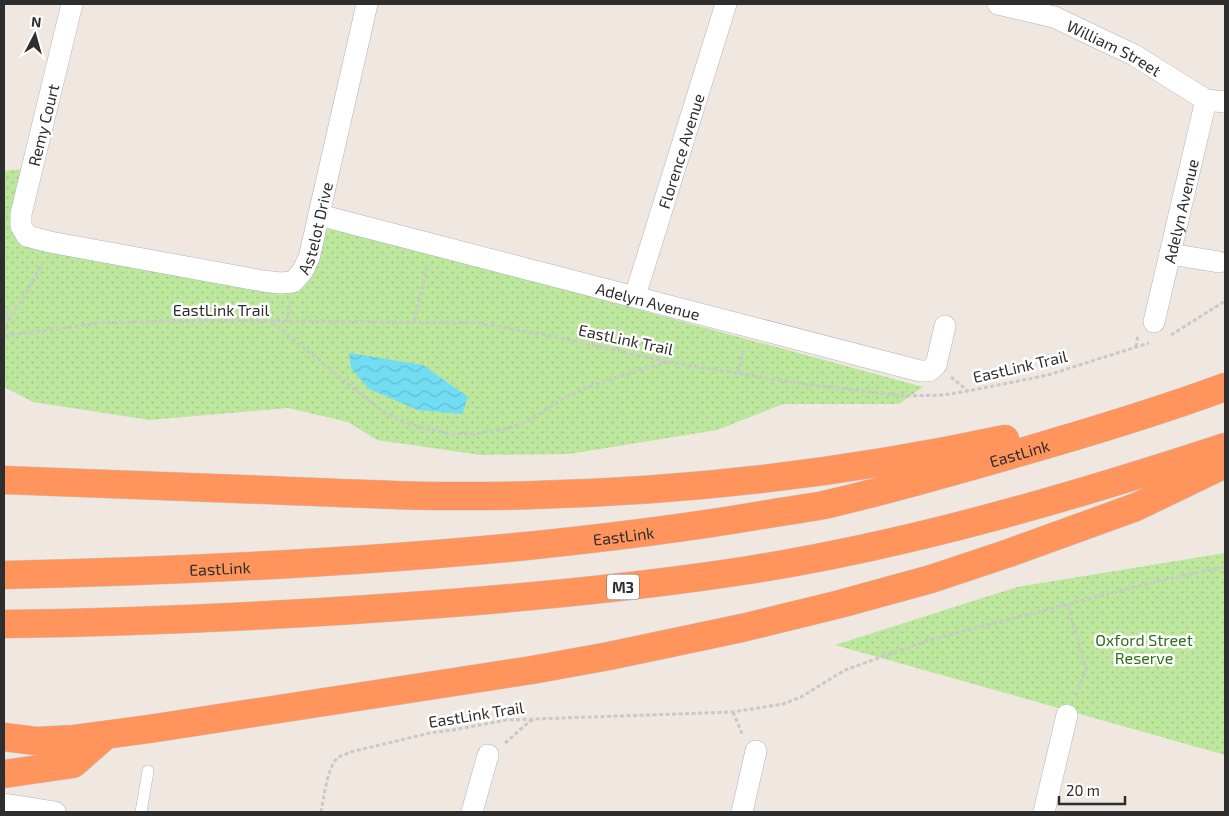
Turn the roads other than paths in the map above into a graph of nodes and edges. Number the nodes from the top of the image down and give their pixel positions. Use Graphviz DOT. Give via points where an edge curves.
graph roads {
  1 [pos="72,4"];
  2 [pos="367,4"];
  3 [pos="726,4"];
  4 [pos="998,4"];
  5 [pos="1216,101"];
  6 [pos="319,215"];
  7 [pos="37,239"];
  8 [pos="1170,254"];
  9 [pos="1219,262"];
  10 [pos="635,296"];
  11 [pos="945,326"];
  12 [pos="1157,333"];
  13 [pos="1225,387"];
  14 [pos="1186,402"];
  15 [pos="1225,447"];
  16 [pos="1225,464"];
  17 [pos="4,480"];
  18 [pos="4,575"];
  19 [pos="4,624"];
  20 [pos="1067,715"];
  21 [pos="106,735"];
  22 [pos="4,737"];
  23 [pos="756,752"];
  24 [pos="488,755"];
  25 [pos="148,771"];
  26 [pos="4,774"];
  27 [pos="4,804"];
  28 [pos="55,812"];
  29 [pos="141,812"];
  30 [pos="472,812"];
  31 [pos="742,812"];
  32 [pos="1044,812"];
  1 -- 7 [label="street, Remy Court" via="21,214 22,226 28,236"];
  2 -- 6 [label="street, Astelot Drive"];
  3 -- 10 [label="street, Florence Avenue"];
  4 -- 5 [label="street, William Street" via="1054,17 1134,55"];
  5 -- 8 [label="street, Adelyn Avenue"];
  6 -- 7 [label="street, Astelot Drive" via="309,258 293,282 263,281"];
  6 -- 10 [label="street, Adelyn Avenue"];
  8 -- 9 [label="street"];
  8 -- 12 [label="street, Adelyn Avenue"];
  10 -- 11 [label="street, Adelyn Avenue" via="920,371 929,371 936,365"];
  13 -- 14 [label="highway, EastLink"];
  14 -- 17 [label="highway" via="870,465 660,489 536,495 388,495"];
  14 -- 18 [label="highway, EastLink" via="901,487 822,505 674,529 450,554 207,570"];
  15 -- 19 [label="highway, M3" via="966,525 704,577 531,597 363,610 162,621"];
  16 -- 21 [label="highway" via="1136,507 1009,553 930,579 751,626 542,668"];
  20 -- 32 [label="street"];
  21 -- 22 [label="highway" via="36,742"];
  21 -- 26 [label="highway" via="73,764"];
  23 -- 31 [label="street"];
  24 -- 30 [label="street"];
  25 -- 29 [label="lane"];
  27 -- 28 [label="street"];
}
